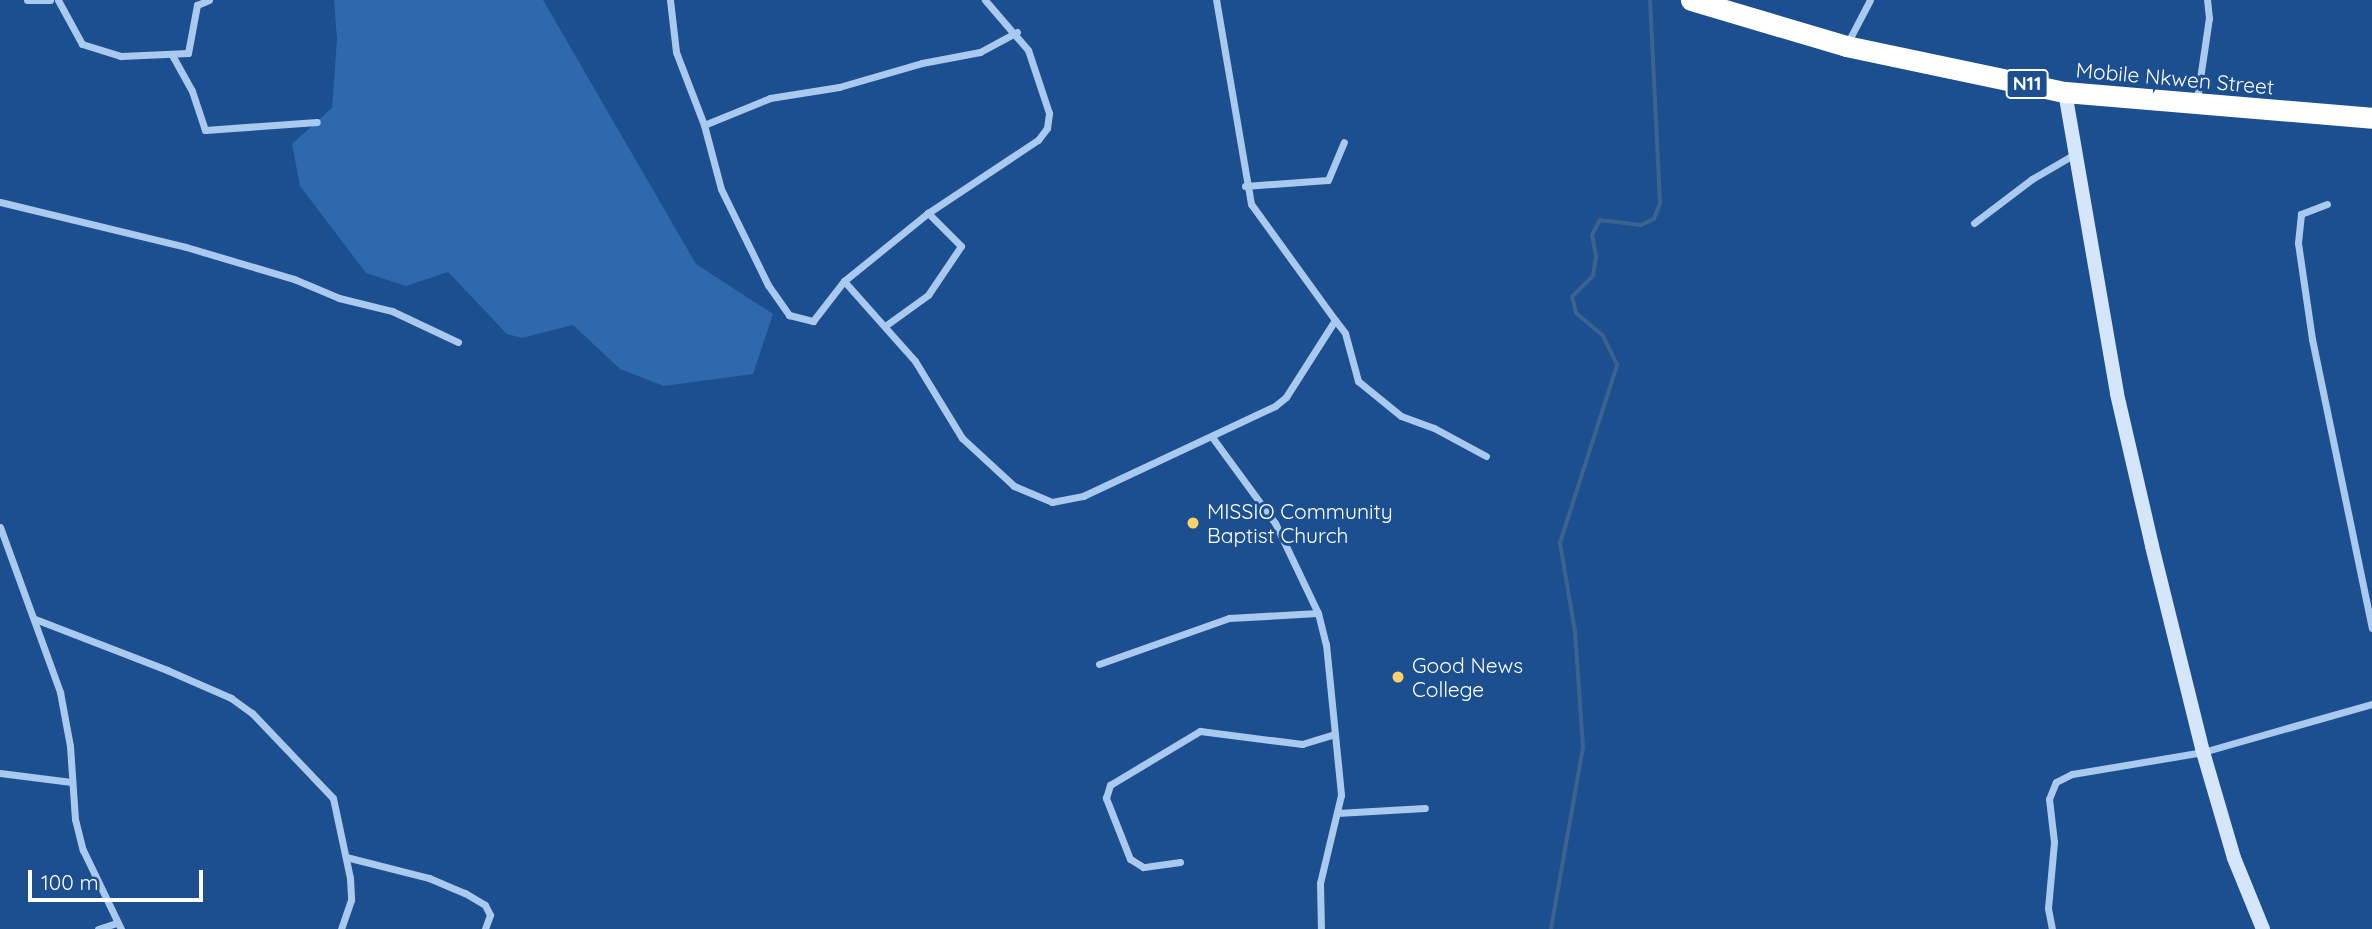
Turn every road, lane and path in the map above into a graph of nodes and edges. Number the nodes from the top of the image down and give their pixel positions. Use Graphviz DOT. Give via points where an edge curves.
graph roads {
  1 [pos="27,0"];
  2 [pos="50,0"];
  3 [pos="58,0"];
  4 [pos="209,0"];
  5 [pos="670,0"];
  6 [pos="985,0"];
  7 [pos="1216,0"];
  8 [pos="1691,0"];
  9 [pos="1870,0"];
  10 [pos="2207,0"];
  11 [pos="1017,32"];
  12 [pos="1846,46"];
  13 [pos="172,55"];
  14 [pos="2065,92"];
  15 [pos="2196,103"];
  16 [pos="2372,118"];
  17 [pos="317,122"];
  18 [pos="704,125"];
  19 [pos="1344,142"];
  20 [pos="2075,154"];
  21 [pos="1245,186"];
  22 [pos="0,202"];
  23 [pos="2327,204"];
  24 [pos="928,213"];
  25 [pos="1974,223"];
  26 [pos="844,281"];
  27 [pos="1335,320"];
  28 [pos="885,326"];
  29 [pos="458,342"];
  30 [pos="1212,437"];
  31 [pos="1486,456"];
  32 [pos="0,527"];
  33 [pos="2368,591"];
  34 [pos="1318,614"];
  35 [pos="35,619"];
  36 [pos="2372,628"];
  37 [pos="1099,664"];
  38 [pos="2372,704"];
  39 [pos="1334,734"];
  40 [pos="2203,752"];
  41 [pos="0,772"];
  42 [pos="71,782"];
  43 [pos="1425,808"];
  44 [pos="1337,813"];
  45 [pos="346,857"];
  46 [pos="1180,862"];
  47 [pos="119,926"];
  48 [pos="98,929"];
  49 [pos="341,929"];
  50 [pos="485,929"];
  51 [pos="1321,929"];
  52 [pos="2052,929"];
  53 [pos="2263,929"];
  1 -- 2 [label="street"];
  3 -- 13 [label="street" via="85,47 121,56"];
  4 -- 13 [label="street" via="197,5 188,53"];
  5 -- 18 [label="street" via="676,52"];
  6 -- 11 [label="street"];
  7 -- 21 [label="street"];
  8 -- 12 [label="highway, Mobile Nkwen Street / N11"];
  9 -- 12 [label="street"];
  10 -- 15 [label="street" via="2209,18"];
  11 -- 18 [label="street" via="980,52 839,87 770,98"];
  11 -- 24 [label="street" via="1044,93 1047,128 1038,140"];
  12 -- 14 [label="highway, Mobile Nkwen Street / N11"];
  13 -- 17 [label="street" via="205,130"];
  14 -- 15 [label="highway, Mobile Nkwen Street / N11"];
  14 -- 20 [label="street"];
  15 -- 16 [label="highway, Mobile Nkwen Street / N11"];
  18 -- 26 [label="street" via="721,189 768,285 789,315 813,321"];
  19 -- 21 [label="street" via="1328,180"];
  20 -- 25 [label="street" via="2032,179"];
  20 -- 40 [label="street" via="2117,394"];
  21 -- 27 [label="street" via="1258,217"];
  22 -- 29 [label="street" via="186,247 294,279 339,298 392,312"];
  23 -- 33 [label="street" via="2301,214 2298,243 2312,339"];
  24 -- 26 [label="street"];
  24 -- 28 [label="street" via="961,246 928,295"];
  26 -- 28 [label="street"];
  27 -- 30 [label="street" via="1286,397"];
  27 -- 31 [label="street" via="1345,333 1359,381 1401,416"];
  28 -- 30 [label="street" via="915,361 962,438 989,466 1031,496 1066,502"];
  30 -- 34 [label="street" via="1265,507"];
  32 -- 35 [label="street"];
  33 -- 36 [label="street"];
  34 -- 37 [label="street" via="1229,618"];
  34 -- 39 [label="street" via="1331,666"];
  35 -- 42 [label="street" via="64,711"];
  35 -- 45 [label="street" via="167,670 252,713 333,798"];
  38 -- 40 [label="street"];
  39 -- 44 [label="street" via="1340,780"];
  39 -- 46 [label="street" via="1301,744 1200,731 1110,785 1106,798 1130,859 1143,867"];
  40 -- 52 [label="street" via="2072,774 2056,782 2049,799 2054,842 2048,908"];
  40 -- 53 [label="street" via="2234,858"];
  41 -- 42 [label="street"];
  42 -- 47 [label="street" via="83,850"];
  43 -- 44 [label="street"];
  44 -- 51 [label="street" via="1320,883"];
  45 -- 49 [label="street" via="351,900"];
  45 -- 50 [label="street" via="429,878 465,893 485,905 490,915"];
  47 -- 48 [label="street"];
}
